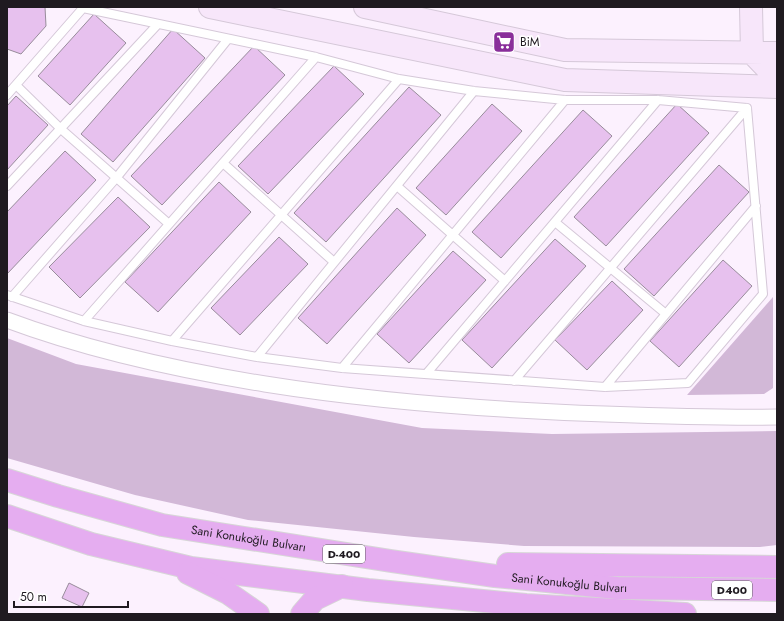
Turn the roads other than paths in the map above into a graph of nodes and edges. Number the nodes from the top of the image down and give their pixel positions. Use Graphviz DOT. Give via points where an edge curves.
graph roads {
  1 [pos="210,7"];
  2 [pos="365,7"];
  3 [pos="751,7"];
  4 [pos="158,24"];
  5 [pos="228,39"];
  6 [pos="752,53"];
  7 [pos="777,53"];
  8 [pos="316,57"];
  9 [pos="399,79"];
  10 [pos="777,79"];
  11 [pos="16,85"];
  12 [pos="777,87"];
  13 [pos="474,92"];
  14 [pos="7,95"];
  15 [pos="565,100"];
  16 [pos="658,100"];
  17 [pos="747,108"];
  18 [pos="61,130"];
  19 [pos="223,163"];
  20 [pos="117,177"];
  21 [pos="7,186"];
  22 [pos="397,186"];
  23 [pos="756,206"];
  24 [pos="281,214"];
  25 [pos="555,222"];
  26 [pos="169,224"];
  27 [pos="452,234"];
  28 [pos="334,262"];
  29 [pos="610,267"];
  30 [pos="505,281"];
  31 [pos="9,296"];
  32 [pos="666,314"];
  33 [pos="7,320"];
  34 [pos="84,321"];
  35 [pos="172,341"];
  36 [pos="257,357"];
  37 [pos="342,368"];
  38 [pos="427,373"];
  39 [pos="514,381"];
  40 [pos="605,388"];
  41 [pos="777,417"];
  42 [pos="7,480"];
  43 [pos="7,516"];
  44 [pos="391,561"];
  45 [pos="166,562"];
  46 [pos="777,567"];
  47 [pos="342,586"];
  48 [pos="368,590"];
  49 [pos="687,590"];
  50 [pos="777,590"];
  51 [pos="258,614"];
  52 [pos="302,614"];
  53 [pos="497,614"];
  54 [pos="685,614"];
  1 -- 12 [label="street" via="565,80"];
  2 -- 6 [label="street" via="565,50"];
  3 -- 6 [label="street"];
  4 -- 5 [label="lane"];
  4 -- 11 [label="lane" via="83,8"];
  4 -- 18 [label="lane"];
  5 -- 8 [label="lane"];
  5 -- 20 [label="lane"];
  6 -- 7 [label="street"];
  6 -- 10 [label="street"];
  8 -- 9 [label="lane"];
  8 -- 19 [label="lane"];
  9 -- 13 [label="lane"];
  9 -- 24 [label="lane"];
  11 -- 14 [label="lane"];
  11 -- 18 [label="lane"];
  13 -- 15 [label="lane"];
  13 -- 22 [label="lane"];
  15 -- 16 [label="lane"];
  15 -- 27 [label="lane"];
  16 -- 17 [label="lane"];
  16 -- 25 [label="lane"];
  17 -- 23 [label="lane"];
  17 -- 29 [label="lane"];
  18 -- 20 [label="lane"];
  18 -- 21 [label="lane"];
  19 -- 24 [label="lane"];
  19 -- 26 [label="lane"];
  20 -- 26 [label="lane"];
  20 -- 31 [label="lane"];
  22 -- 27 [label="lane"];
  22 -- 28 [label="lane"];
  23 -- 32 [label="lane"];
  23 -- 40 [label="lane" via="763,294 688,383"];
  24 -- 28 [label="lane"];
  24 -- 35 [label="lane"];
  25 -- 29 [label="lane"];
  25 -- 30 [label="lane"];
  26 -- 34 [label="lane"];
  27 -- 30 [label="lane"];
  27 -- 37 [label="lane"];
  28 -- 36 [label="lane"];
  29 -- 32 [label="lane"];
  29 -- 39 [label="lane"];
  30 -- 38 [label="lane"];
  31 -- 34 [label="lane"];
  32 -- 40 [label="lane"];
  33 -- 41 [label="street" via="127,358 232,379 338,396 496,410 714,418"];
  34 -- 35 [label="lane"];
  35 -- 36 [label="lane"];
  36 -- 37 [label="lane"];
  37 -- 38 [label="lane"];
  38 -- 39 [label="lane"];
  39 -- 40 [label="lane"];
  42 -- 44 [label="highway, Sani Konukoğlu Bulvarı / D-400" via="162,525"];
  43 -- 45 [label="highway, Sani Konukoğlu Bulvarı" via="91,544"];
  44 -- 46 [label="highway"];
  44 -- 49 [label="highway, Sani Konukoğlu Bulvarı / D-400" via="495,576 617,588"];
  45 -- 47 [label="highway, Sani Konukoğlu Bulvarı" via="190,568"];
  45 -- 51 [label="highway" via="228,593"];
  47 -- 48 [label="highway, Sani Konukoğlu Bulvarı"];
  47 -- 52 [label="highway" via="315,599"];
  48 -- 53 [label="highway"];
  48 -- 54 [label="highway, Sani Konukoğlu Bulvarı" via="526,605"];
  49 -- 50 [label="highway, D400"];
}
